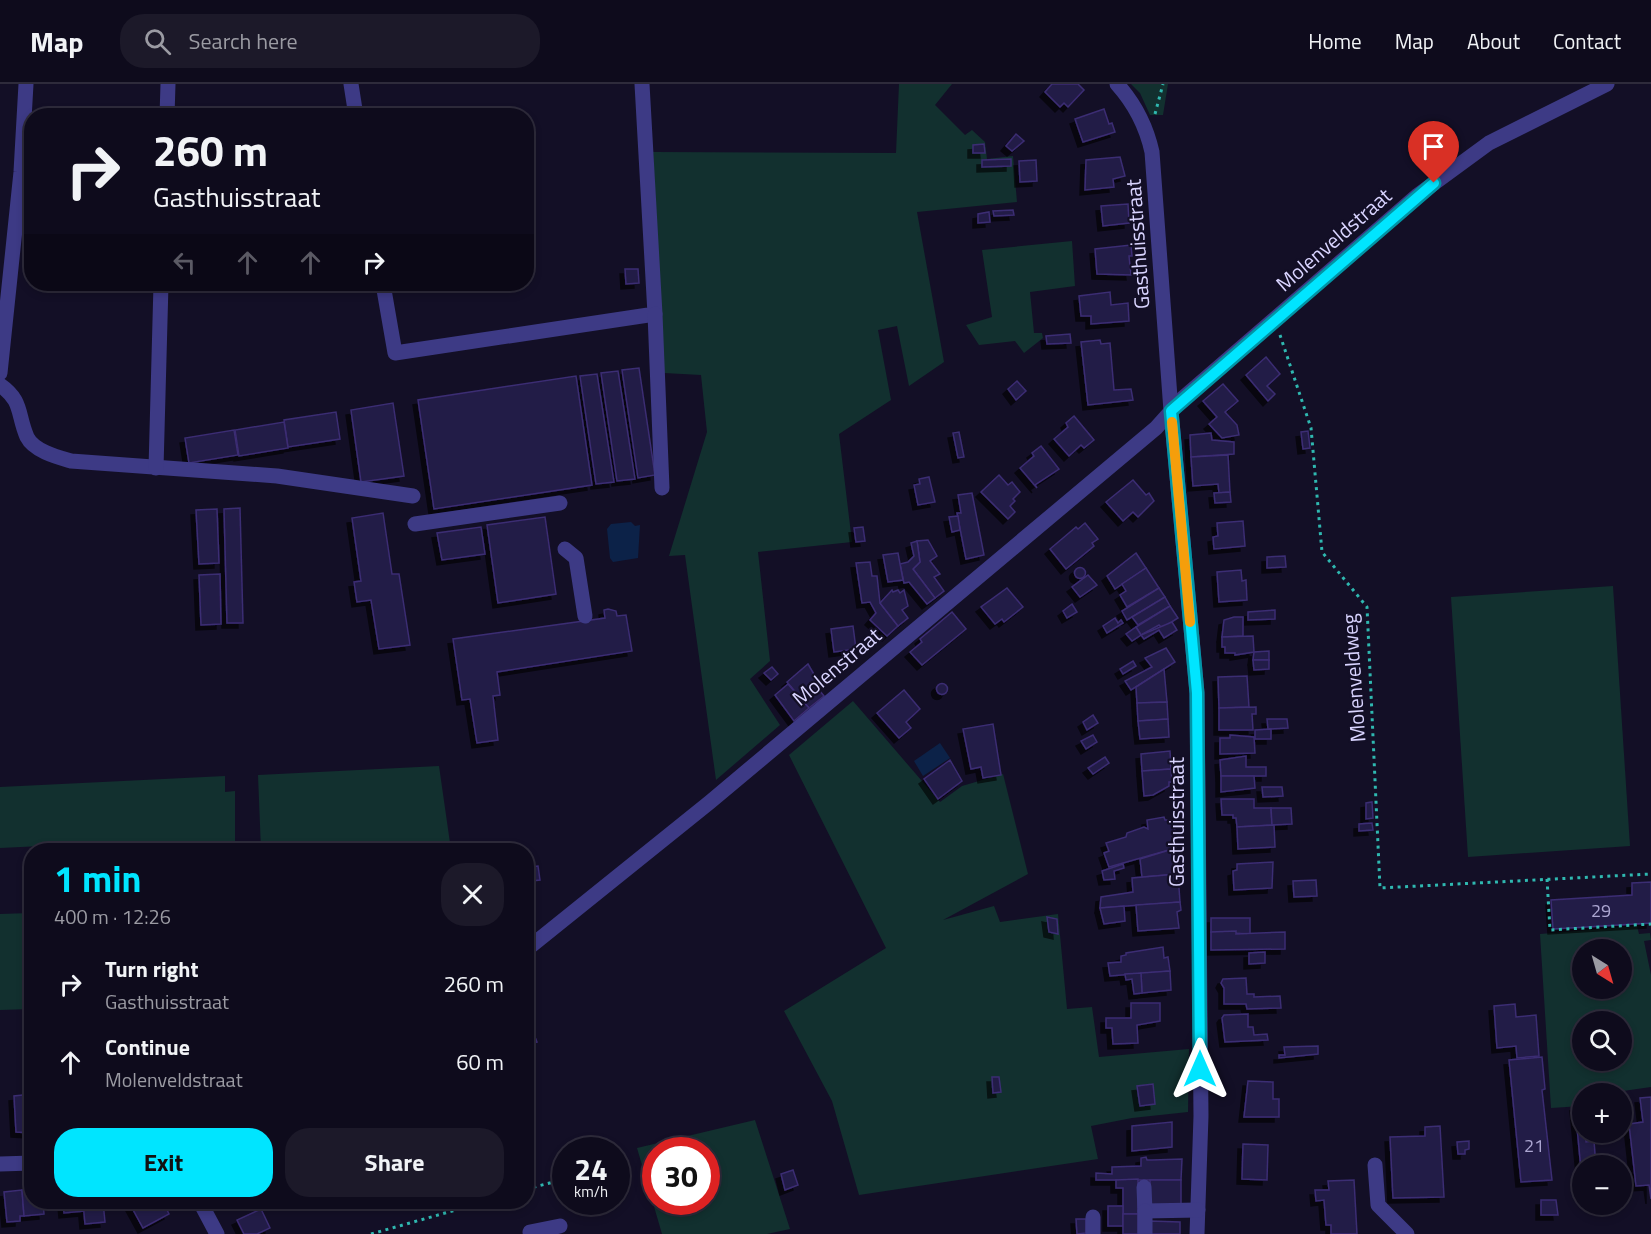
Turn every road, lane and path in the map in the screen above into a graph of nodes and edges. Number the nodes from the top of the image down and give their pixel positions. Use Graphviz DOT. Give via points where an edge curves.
graph roads {
  1 [pos="26,84"];
  2 [pos="168,84"];
  3 [pos="351,84"];
  4 [pos="642,84"];
  5 [pos="1117,84"];
  6 [pos="1607,84"];
  7 [pos="25,108"];
  8 [pos="167,108"];
  9 [pos="355,108"];
  10 [pos="24,119"];
  11 [pos="161,291"];
  12 [pos="384,291"];
  13 [pos="655,314"];
  14 [pos="1275,319"];
  15 [pos="0,373"];
  16 [pos="0,385"];
  17 [pos="1171,411"];
  18 [pos="156,468"];
  19 [pos="662,488"];
  20 [pos="413,496"];
  21 [pos="560,503"];
  22 [pos="415,524"];
  23 [pos="565,549"];
  24 [pos="585,616"];
  25 [pos="1651,874"];
  26 [pos="1547,879"];
  27 [pos="1651,924"];
  28 [pos="534,945"];
  29 [pos="24,1163"];
  30 [pos="0,1164"];
  31 [pos="1375,1165"];
  32 [pos="552,1183"];
  33 [pos="1144,1187"];
  34 [pos="534,1188"];
  35 [pos="204,1209"];
  36 [pos="459,1209"];
  37 [pos="1198,1210"];
  38 [pos="1145,1211"];
  39 [pos="1093,1217"];
  40 [pos="560,1226"];
  41 [pos="217,1234"];
  42 [pos="371,1234"];
  43 [pos="531,1234"];
  44 [pos="1093,1234"];
  45 [pos="1145,1234"];
  46 [pos="1197,1234"];
  47 [pos="1407,1234"];
  1 -- 7 [label="street"];
  2 -- 8 [label="street"];
  3 -- 9 [label="street"];
  4 -- 13 [label="street"];
  5 -- 17 [label="street, Gasthuisstraat" via="1142,119 1152,152"];
  6 -- 14 [label="street, Molenveldstraat" via="1489,143 1418,195"];
  10 -- 15 [label="street"];
  11 -- 18 [label="street"];
  12 -- 13 [label="street" via="395,353"];
  13 -- 19 [label="street"];
  14 -- 17 [label="street"];
  14 -- 26 [label="path, Molenveldweg" via="1311,428 1322,552 1367,607 1380,888"];
  16 -- 18 [label="street" via="13,394 28,439 46,453 71,461"];
  17 -- 28 [label="street, Molenstraat" via="1156,428 719,795"];
  17 -- 37 [label="street, Gasthuisstraat" via="1197,693 1201,1104"];
  18 -- 20 [label="street" via="277,476"];
  21 -- 22 [label="street"];
  23 -- 24 [label="street" via="576,558"];
  25 -- 26 [label="path"];
  26 -- 27 [label="path" via="1550,930"];
  29 -- 30 [label="street"];
  31 -- 47 [label="street" via="1378,1205"];
  32 -- 34 [label="path"];
  33 -- 38 [label="street"];
  35 -- 41 [label="street"];
  36 -- 42 [label="path"];
  37 -- 38 [label="street"];
  37 -- 46 [label="street, Gasthuisstraat"];
  38 -- 45 [label="street"];
  39 -- 44 [label="street"];
  40 -- 43 [label="street"];
}
